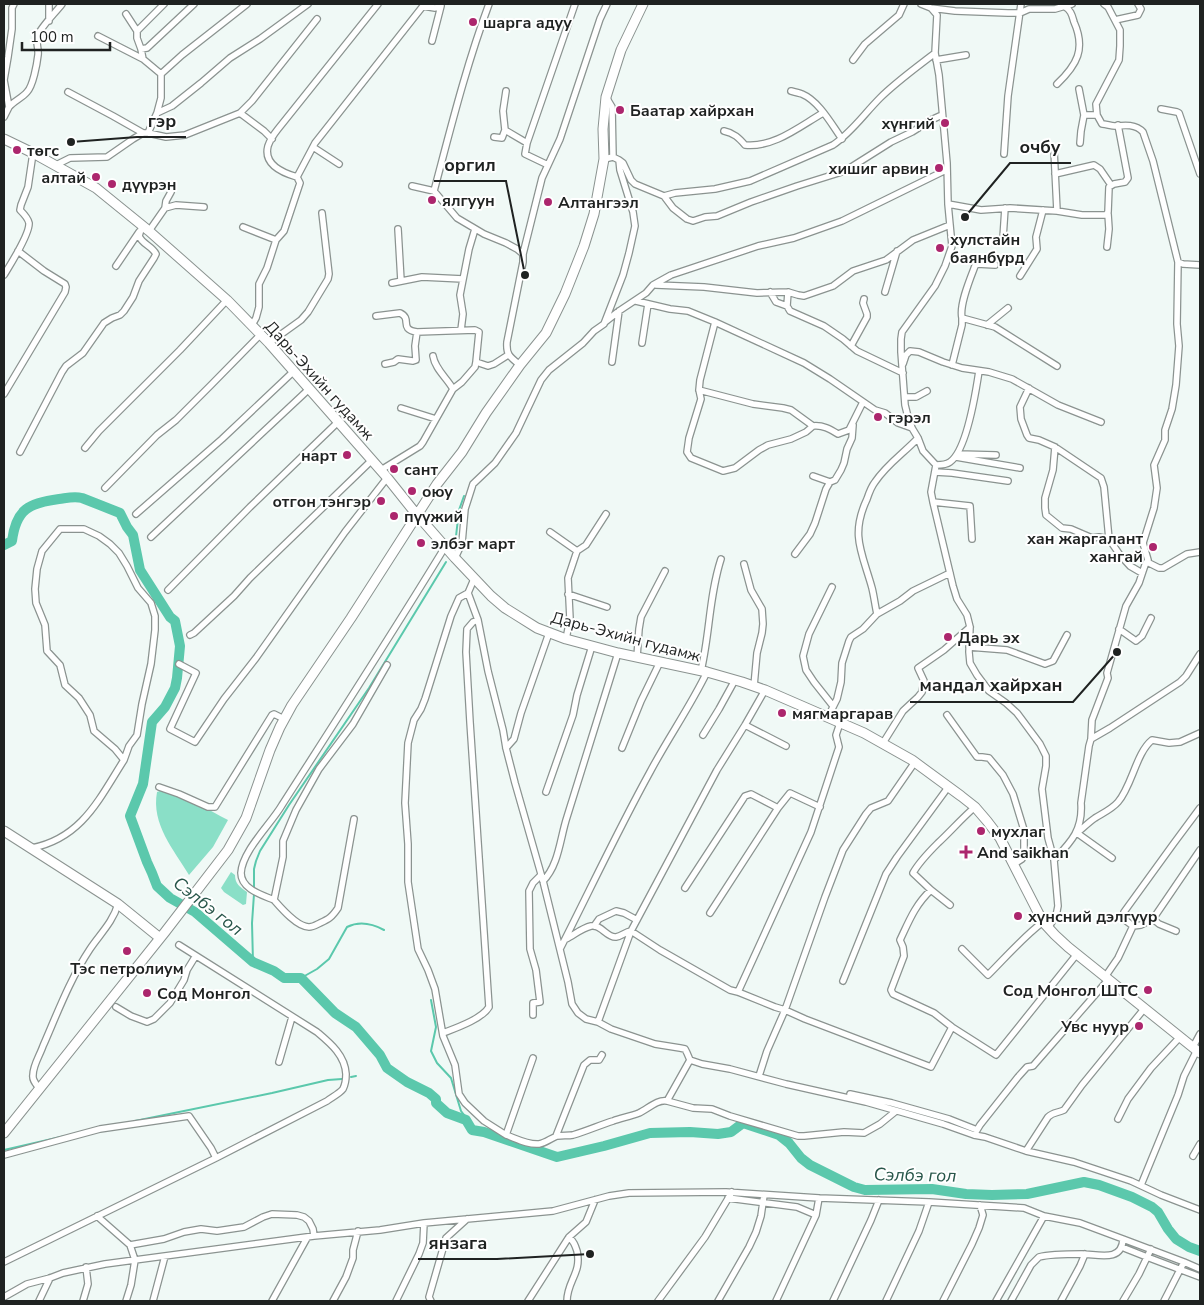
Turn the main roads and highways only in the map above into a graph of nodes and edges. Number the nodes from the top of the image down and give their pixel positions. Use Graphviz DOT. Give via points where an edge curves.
graph roads {
  1 [pos="644,4"];
  2 [pos="4,138"];
  3 [pos="417,515"];
  4 [pos="4,831"];
  5 [pos="163,935"];
  6 [pos="1197,1050"];
  7 [pos="4,1132"];
  1 -- 3 [label="main road" via="621,50 606,97 604,158 594,214 565,294 546,332"];
  2 -- 3 [label="main road, Дарь-Эхийн гудамж" via="96,188 227,300 294,371"];
  3 -- 5 [label="main road" via="284,719 246,818 228,850"];
  3 -- 6 [label="main road, Дарь-Эхийн гудамж" via="496,601 537,628 592,646 754,686 883,743 915,762 975,807 1000,838 1055,936"];
  4 -- 5 [label="main road"];
  5 -- 7 [label="main road"];
}
